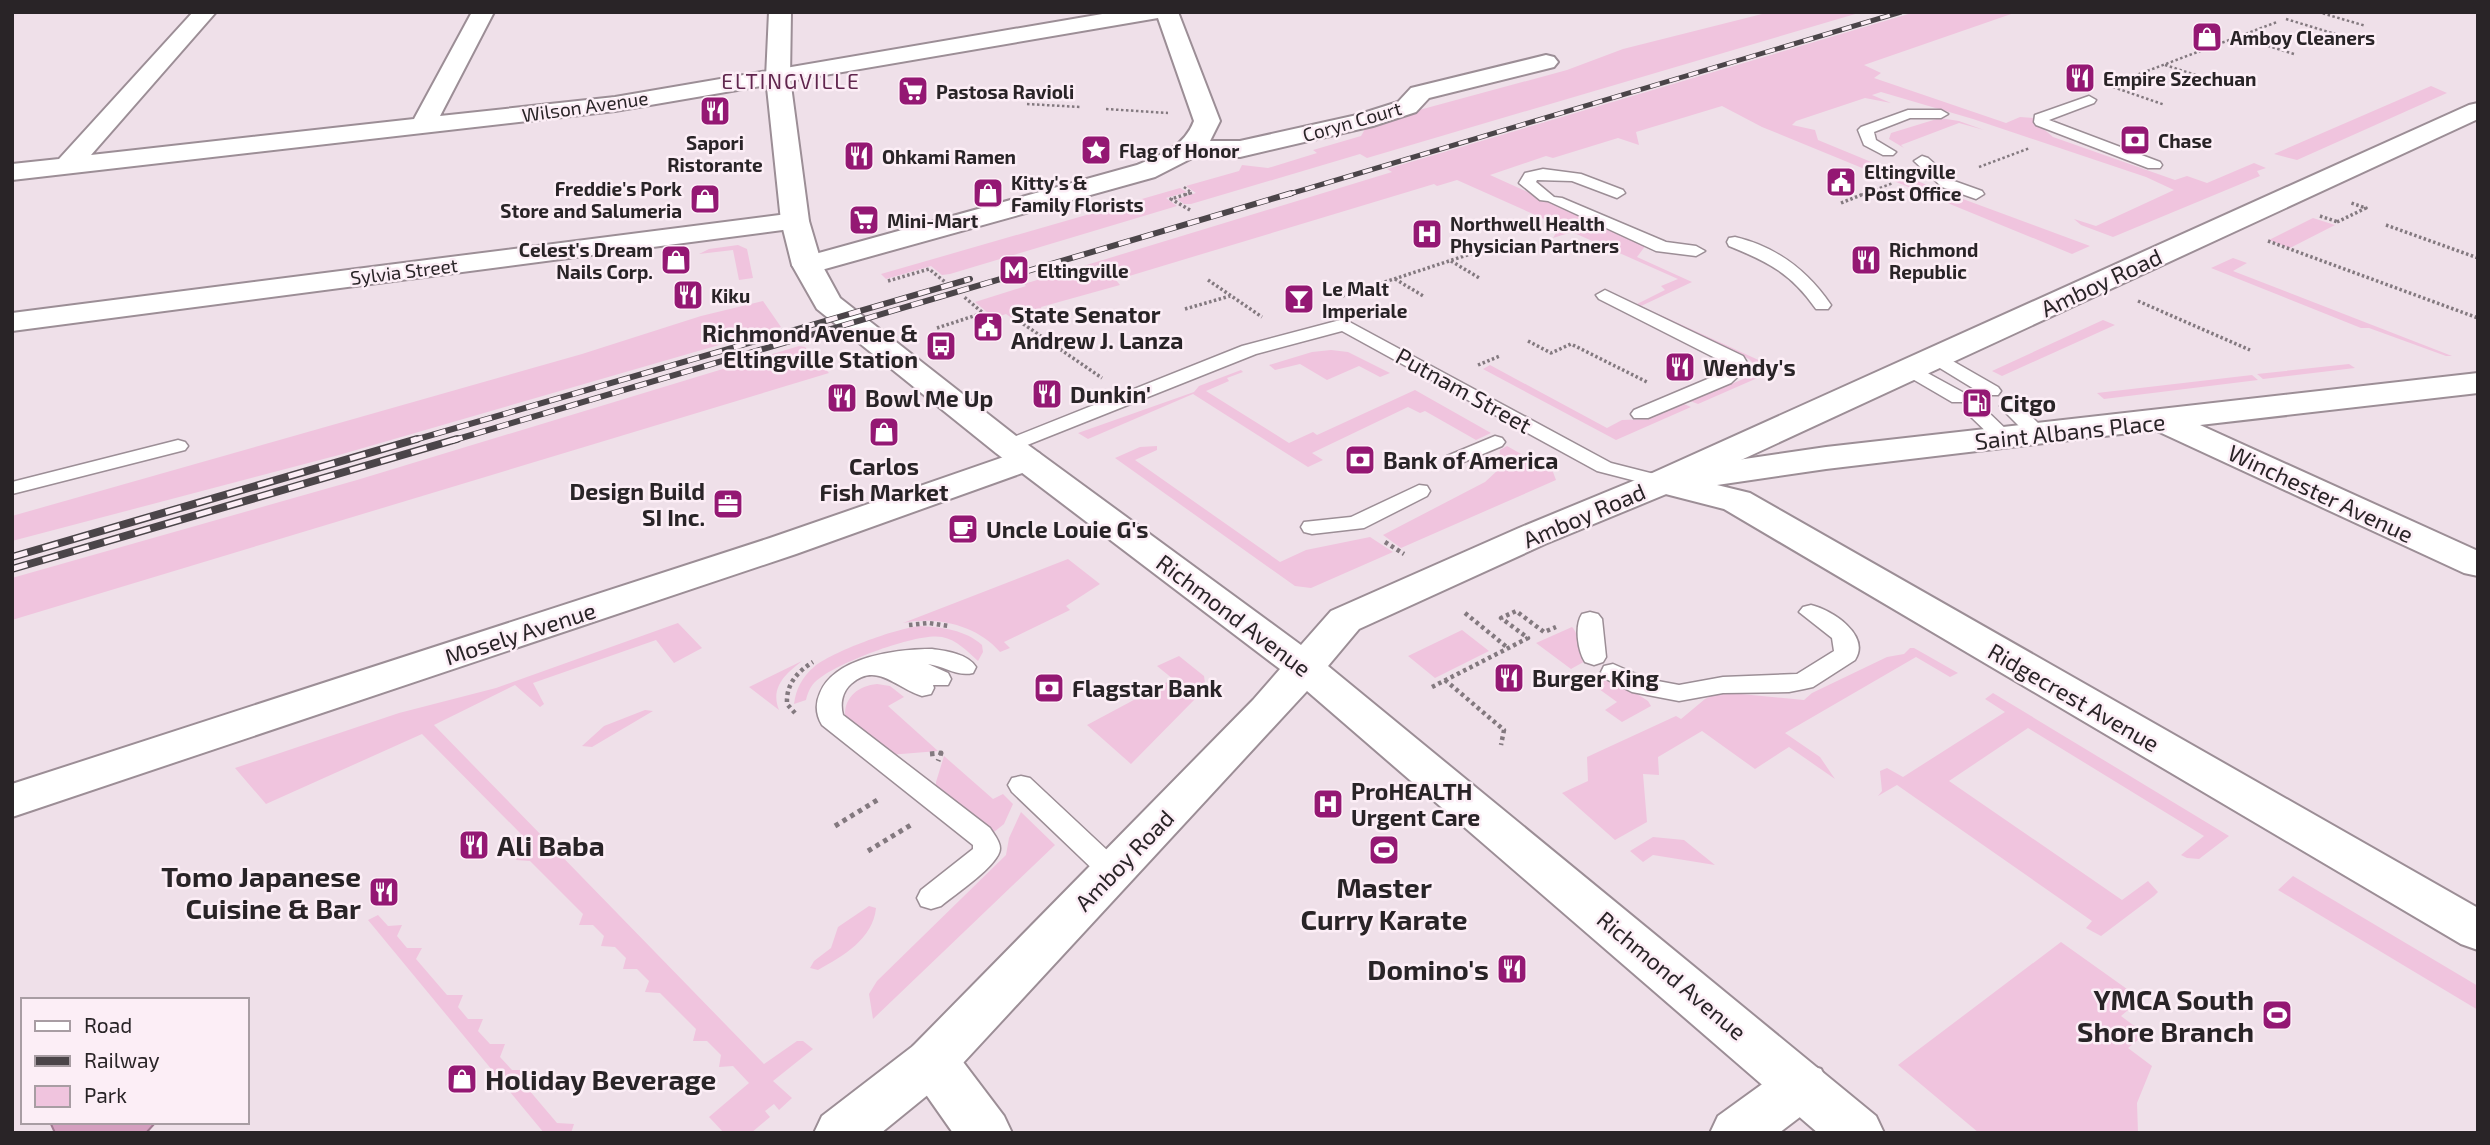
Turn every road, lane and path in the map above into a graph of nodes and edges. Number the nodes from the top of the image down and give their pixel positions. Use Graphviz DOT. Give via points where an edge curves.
graph roads {
  1 [pos="205,12"];
  2 [pos="483,12"];
  3 [pos="780,12"];
  4 [pos="1154,12"];
  5 [pos="1167,12"];
  6 [pos="2318,12"];
  7 [pos="2286,19"];
  8 [pos="2277,22"];
  9 [pos="2366,26"];
  10 [pos="2342,36"];
  11 [pos="2239,37"];
  12 [pos="2294,54"];
  13 [pos="1546,62"];
  14 [pos="2164,65"];
  15 [pos="778,78"];
  16 [pos="2221,83"];
  17 [pos="2110,85"];
  18 [pos="2101,89"];
  19 [pos="2089,100"];
  20 [pos="1027,104"];
  21 [pos="2165,105"];
  22 [pos="1080,107"];
  23 [pos="1106,109"];
  24 [pos="2478,110"];
  25 [pos="1172,113"];
  26 [pos="1941,114"];
  27 [pos="422,127"];
  28 [pos="1853,142"];
  29 [pos="2034,146"];
  30 [pos="1192,148"];
  31 [pos="1915,164"];
  32 [pos="68,166"];
  33 [pos="2154,166"];
  34 [pos="1975,169"];
  35 [pos="12,172"];
  36 [pos="1893,183"];
  37 [pos="1180,184"];
  38 [pos="1617,193"];
  39 [pos="1976,194"];
  40 [pos="1556,197"];
  41 [pos="2344,200"];
  42 [pos="1841,203"];
  43 [pos="1190,210"];
  44 [pos="795,221"];
  45 [pos="2336,221"];
  46 [pos="2386,225"];
  47 [pos="2262,239"];
  48 [pos="1735,242"];
  49 [pos="1504,243"];
  50 [pos="1696,251"];
  51 [pos="2478,258"];
  52 [pos="1450,261"];
  53 [pos="807,265"];
  54 [pos="1395,279"];
  55 [pos="1481,279"];
  56 [pos="1208,280"];
  57 [pos="888,281"];
  58 [pos="945,282"];
  59 [pos="1605,295"];
  60 [pos="963,296"];
  61 [pos="1230,296"];
  62 [pos="1425,297"];
  63 [pos="1331,300"];
  64 [pos="2134,300"];
  65 [pos="1822,305"];
  66 [pos="1185,310"];
  67 [pos="2478,318"];
  68 [pos="1019,321"];
  69 [pos="12,322"];
  70 [pos="1270,323"];
  71 [pos="937,328"];
  72 [pos="1528,341"];
  73 [pos="2250,350"];
  74 [pos="1500,356"];
  75 [pos="1478,365"];
  76 [pos="1918,367"];
  77 [pos="1109,382"];
  78 [pos="2478,383"];
  79 [pos="1658,387"];
  80 [pos="1641,414"];
  81 [pos="1989,415"];
  82 [pos="2163,421"];
  83 [pos="178,446"];
  84 [pos="1493,448"];
  85 [pos="1017,453"];
  86 [pos="1460,464"];
  87 [pos="1663,482"];
  88 [pos="1413,487"];
  89 [pos="12,488"];
  90 [pos="1312,527"];
  91 [pos="1376,536"];
  92 [pos="1409,557"];
  93 [pos="2478,565"];
  94 [pos="1811,612"];
  95 [pos="1465,613"];
  96 [pos="1590,619"];
  97 [pos="1565,622"];
  98 [pos="1508,648"];
  99 [pos="869,667"];
  100 [pos="1304,667"];
  101 [pos="1445,680"];
  102 [pos="1432,687"];
  103 [pos="1501,745"];
  104 [pos="1021,785"];
  105 [pos="889,793"];
  106 [pos="12,801"];
  107 [pos="919,820"];
  108 [pos="835,826"];
  109 [pos="868,851"];
  110 [pos="1113,872"];
  111 [pos="931,898"];
  112 [pos="2478,931"];
  113 [pos="932,1061"];
  114 [pos="1802,1085"];
  115 [pos="841,1133"];
  116 [pos="985,1133"];
  117 [pos="1738,1133"];
  118 [pos="1857,1133"];
  1 -- 32 [label="street"];
  2 -- 27 [label="street"];
  3 -- 15 [label="street, Richmond Avenue"];
  4 -- 15 [label="street, Wilson Avenue"];
  5 -- 30 [label="street" via="1207,121 1204,134"];
  6 -- 9 [label="path"];
  7 -- 10 [label="path"];
  8 -- 11 [label="path"];
  11 -- 12 [label="path"];
  11 -- 14 [label="path"];
  13 -- 30 [label="street, Coryn Court" via="1420,93 1407,107 1364,121 1241,149"];
  14 -- 16 [label="path"];
  14 -- 17 [label="path"];
  15 -- 27 [label="street, Wilson Avenue" via="615,104"];
  15 -- 44 [label="street, Richmond Avenue"];
  17 -- 18 [label="path"];
  17 -- 21 [label="path"];
  19 -- 33 [label="lane" via="2040,118 2041,122"];
  20 -- 22 [label="path"];
  23 -- 25 [label="path"];
  24 -- 76 [label="street, Amboy Road"];
  26 -- 28 [label="lane" via="1883,131 1880,136 1888,152"];
  27 -- 32 [label="street, Wilson Avenue"];
  29 -- 34 [label="path"];
  30 -- 53 [label="street" via="1146,171"];
  31 -- 39 [label="lane"];
  32 -- 35 [label="street, Wilson Avenue"];
  36 -- 42 [label="path"];
  37 -- 43 [label="path" via="1192,193 1171,199"];
  38 -- 40 [label="lane" via="1567,174 1528,179 1531,187"];
  40 -- 50 [label="lane" via="1662,247"];
  41 -- 45 [label="path" via="2366,208"];
  44 -- 53 [label="street, Richmond Avenue"];
  44 -- 69 [label="street, Sylvia Street"];
  46 -- 51 [label="path"];
  47 -- 67 [label="path"];
  48 -- 65 [label="lane" via="1788,265 1806,280"];
  49 -- 52 [label="path"];
  52 -- 54 [label="path"];
  52 -- 55 [label="path"];
  53 -- 85 [label="street, Richmond Avenue" via="828,303"];
  54 -- 62 [label="path"];
  54 -- 63 [label="path"];
  56 -- 61 [label="path"];
  57 -- 58 [label="path" via="929,269"];
  59 -- 80 [label="lane" via="1739,366 1724,379"];
  60 -- 71 [label="path" via="983,313"];
  61 -- 66 [label="path"];
  61 -- 70 [label="path"];
  64 -- 73 [label="path"];
  68 -- 77 [label="path"];
  72 -- 79 [label="path" via="1550,353 1572,344"];
  74 -- 75 [label="path"];
  76 -- 81 [label="lane"];
  76 -- 81 [label="lane"];
  76 -- 87 [label="street, Amboy Road"];
  78 -- 82 [label="street, Saint Albans Place"];
  81 -- 82 [label="street, Saint Albans Place"];
  81 -- 87 [label="street, Saint Albans Place" via="1826,458"];
  82 -- 93 [label="street, Winchester Avenue"];
  83 -- 89 [label="lane"];
  84 -- 86 [label="lane"];
  85 -- 87 [label="lane, Putnam Street" via="1249,350 1344,324 1604,467"];
  85 -- 100 [label="street, Richmond Avenue"];
  85 -- 106 [label="street, Mosely Avenue" via="783,546"];
  87 -- 100 [label="street, Amboy Road" via="1345,620"];
  87 -- 112 [label="street, Ridgecrest Avenue" via="1737,501"];
  88 -- 90 [label="lane" via="1356,523"];
  91 -- 92 [label="path"];
  94 -- 96 [label="lane" via="1842,632 1848,646 1846,655 1804,681 1723,685 1679,693 1641,686 1604,664 1591,648"];
  95 -- 98 [label="path"];
  97 -- 98 [label="path" via="1545,632 1516,611 1501,618 1528,638"];
  98 -- 101 [label="path"];
  99 -- 99 [label="lane" via="904,675 945,677 940,657 918,656"];
  99 -- 111 [label="lane" via="836,685 828,702 831,719 987,844 983,856"];
  100 -- 110 [label="street, Amboy Road"];
  100 -- 114 [label="street, Richmond Avenue"];
  101 -- 102 [label="path"];
  101 -- 103 [label="path" via="1504,730"];
  104 -- 110 [label="lane"];
  105 -- 108 [label="path"];
  107 -- 109 [label="path"];
  110 -- 113 [label="street, Amboy Road"];
  113 -- 115 [label="street, Amboy Road"];
  113 -- 116 [label="street"];
  114 -- 117 [label="street"];
  114 -- 118 [label="street, Richmond Avenue"];
}
